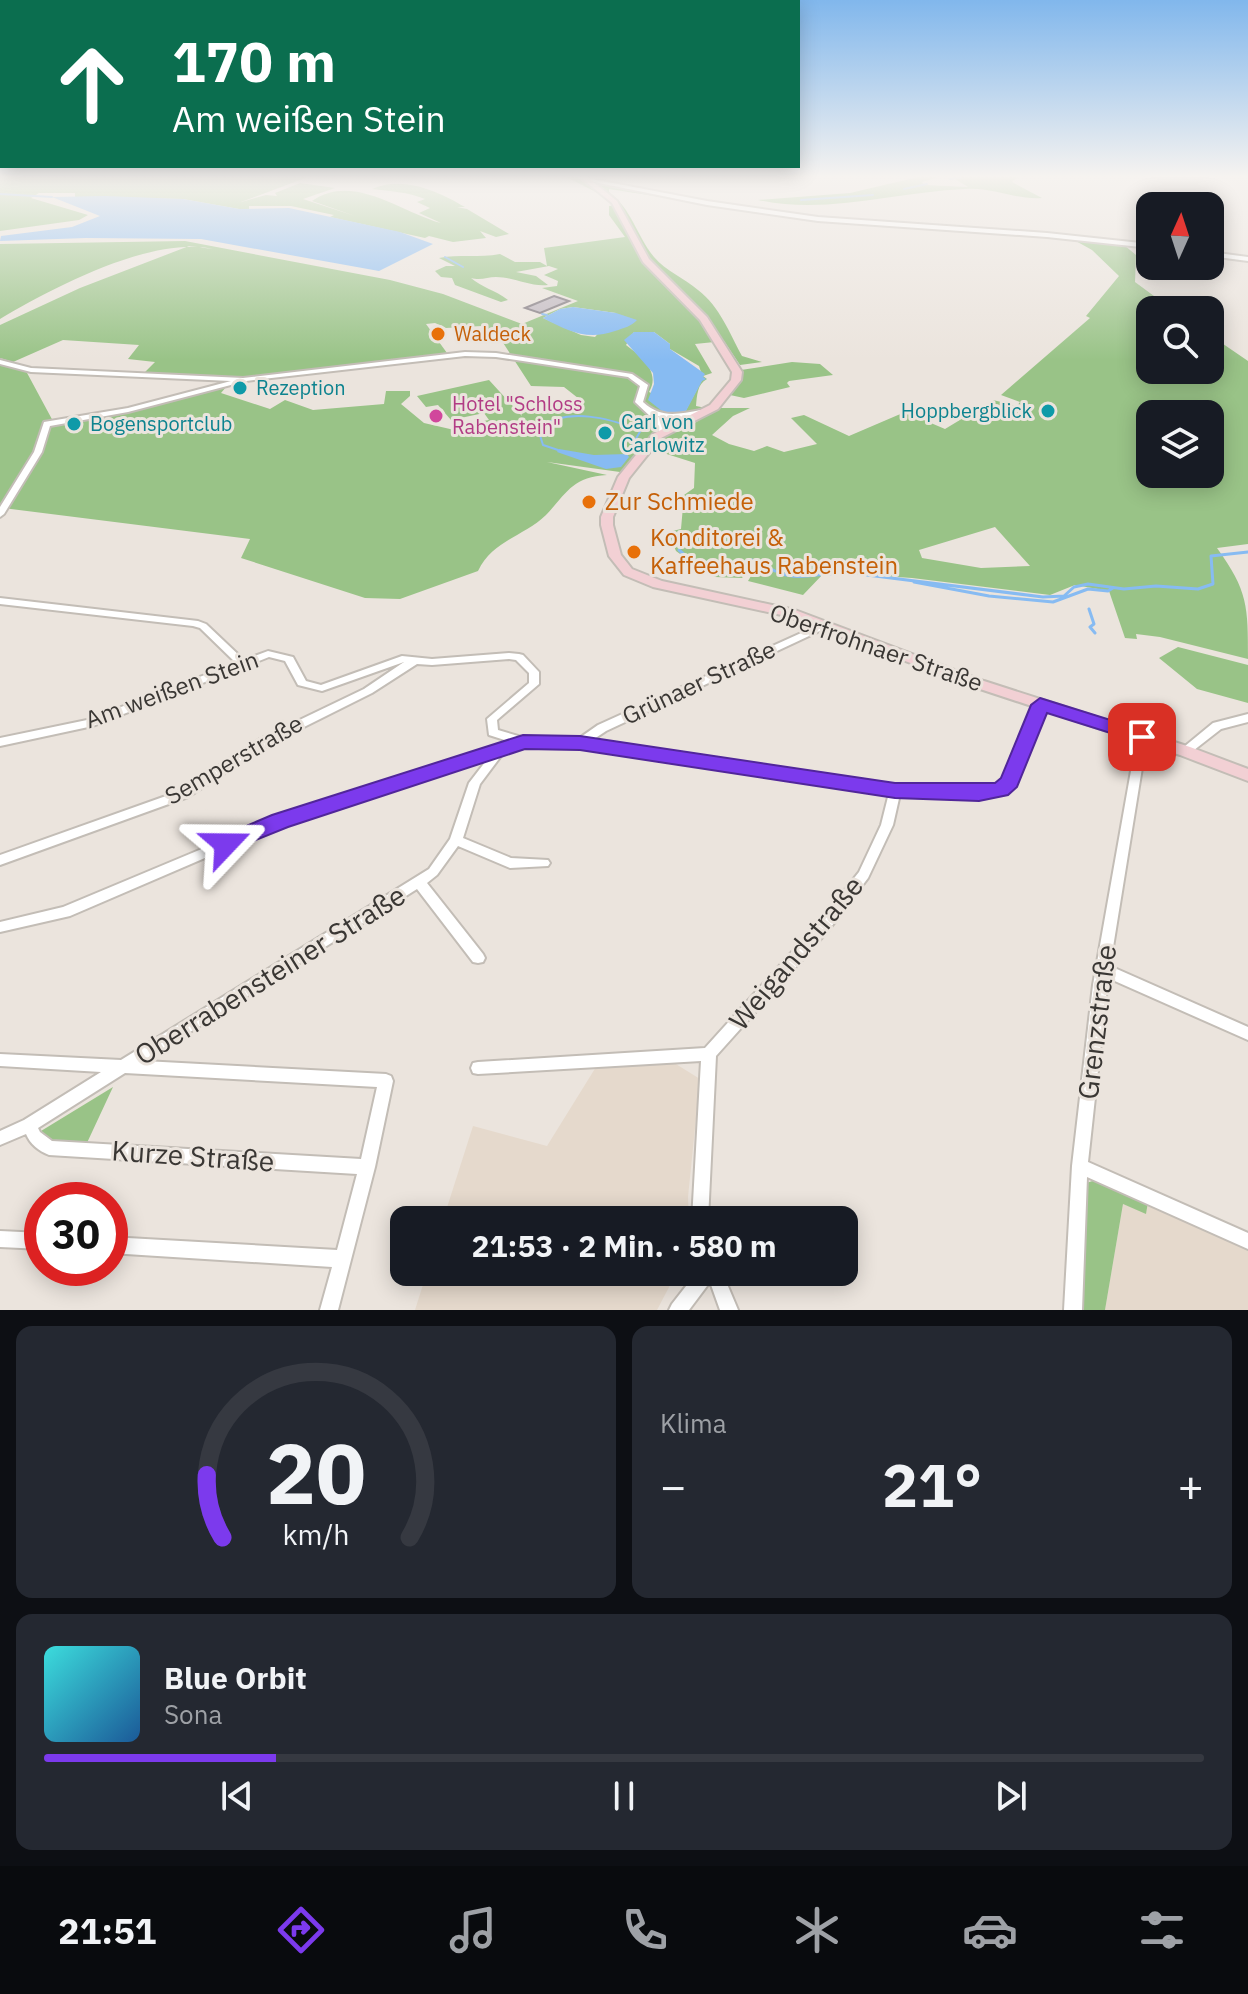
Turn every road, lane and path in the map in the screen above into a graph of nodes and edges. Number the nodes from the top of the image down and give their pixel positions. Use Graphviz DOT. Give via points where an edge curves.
graph roads {
  1 [pos="634,238"];
  2 [pos="1076,238"];
  3 [pos="1136,245"];
  4 [pos="1224,256"];
  5 [pos="1248,259"];
  6 [pos="0,362"];
  7 [pos="246,379"];
  8 [pos="650,410"];
  9 [pos="709,410"];
  10 [pos="664,432"];
  11 [pos="0,514"];
  12 [pos="0,601"];
  13 [pos="821,627"];
  14 [pos="415,660"];
  15 [pos="241,662"];
  16 [pos="1040,705"];
  17 [pos="1248,718"];
  18 [pos="1142,737"];
  19 [pos="0,742"];
  20 [pos="523,742"];
  21 [pos="580,743"];
  22 [pos="1185,751"];
  23 [pos="499,752"];
  24 [pos="1248,775"];
  25 [pos="895,790"];
  26 [pos="456,840"];
  27 [pos="0,860"];
  28 [pos="544,863"];
  29 [pos="419,882"];
  30 [pos="0,927"];
  31 [pos="478,958"];
  32 [pos="1102,969"];
  33 [pos="1248,1034"];
  34 [pos="709,1054"];
  35 [pos="0,1060"];
  36 [pos="121,1067"];
  37 [pos="478,1068"];
  38 [pos="29,1125"];
  39 [pos="0,1138"];
  40 [pos="1080,1166"];
  41 [pos="367,1167"];
  42 [pos="701,1206"];
  43 [pos="0,1239"];
  44 [pos="24,1240"];
  45 [pos="1248,1241"];
  46 [pos="128,1246"];
  47 [pos="342,1259"];
  48 [pos="696,1286"];
  49 [pos="720,1286"];
  50 [pos="329,1310"];
  51 [pos="678,1310"];
  52 [pos="729,1310"];
  53 [pos="1073,1310"];
  1 -- 9 [label="main road, Oberfrohnaer Straße" via="646,260 704,319 736,367 736,380"];
  2 -- 3 [label="street"];
  4 -- 5 [label="street"];
  6 -- 7 [label="street" via="31,370"];
  7 -- 8 [label="street" via="483,353 630,375 644,385 639,402"];
  7 -- 11 [label="street" via="128,410 47,424 38,452"];
  8 -- 9 [label="street" via="677,418"];
  8 -- 10 [label="street"];
  9 -- 10 [label="main road, Oberfrohnaer Straße"];
  10 -- 13 [label="main road, Oberfrohnaer Straße" via="624,477 607,517 609,538 621,564 649,581 790,613"];
  12 -- 15 [label="street" via="195,623"];
  13 -- 16 [label="main road, Oberfrohnaer Straße"];
  13 -- 21 [label="street, Grünaer Straße" via="606,726"];
  14 -- 15 [label="street, Am weißen Stein" via="390,662 322,688 302,683 289,659 280,655"];
  14 -- 20 [label="street, Am weißen Stein" via="509,656 532,666 534,684 492,719 493,732"];
  14 -- 27 [label="street, Semperstraße" via="368,691 264,742 184,794"];
  15 -- 19 [label="street, Am weißen Stein" via="89,723"];
  16 -- 18 [label="main road, Oberfrohnaer Straße"];
  16 -- 25 [label="street" via="1010,782 1000,790"];
  17 -- 22 [label="street" via="1217,726"];
  18 -- 22 [label="main road, Oberfrohnaer Straße"];
  18 -- 32 [label="street, Grenzstraße"];
  20 -- 21 [label="street, Am weißen Stein"];
  20 -- 23 [label="street"];
  21 -- 25 [label="street, Am weißen Stein"];
  22 -- 24 [label="main road, Oberfrohnaer Straße"];
  23 -- 26 [label="street, Oberrabensteiner Straße" via="475,783"];
  23 -- 30 [label="street" via="280,821 65,912"];
  25 -- 34 [label="street, Weigandstraße" via="887,825 864,875"];
  26 -- 28 [label="street" via="510,863"];
  26 -- 29 [label="street, Oberrabensteiner Straße"];
  29 -- 31 [label="street, Oberrabensteiner Straße"];
  29 -- 36 [label="street, Oberrabensteiner Straße"];
  32 -- 33 [label="street"];
  32 -- 40 [label="street, Grenzstraße"];
  34 -- 37 [label="street"];
  34 -- 42 [label="street"];
  35 -- 36 [label="street, Oberrabensteiner Straße"];
  36 -- 38 [label="street, Oberrabensteiner Straße"];
  36 -- 41 [label="street, Oberrabensteiner Straße" via="386,1081"];
  38 -- 39 [label="street, Oberrabensteiner Straße"];
  38 -- 41 [label="street, Kurze Straße" via="49,1148"];
  40 -- 45 [label="street"];
  40 -- 53 [label="street, Grenzstraße"];
  41 -- 47 [label="street"];
  43 -- 44 [label="street"];
  46 -- 47 [label="street"];
  47 -- 50 [label="street"];
  48 -- 51 [label="street"];
  49 -- 52 [label="street"];
}
